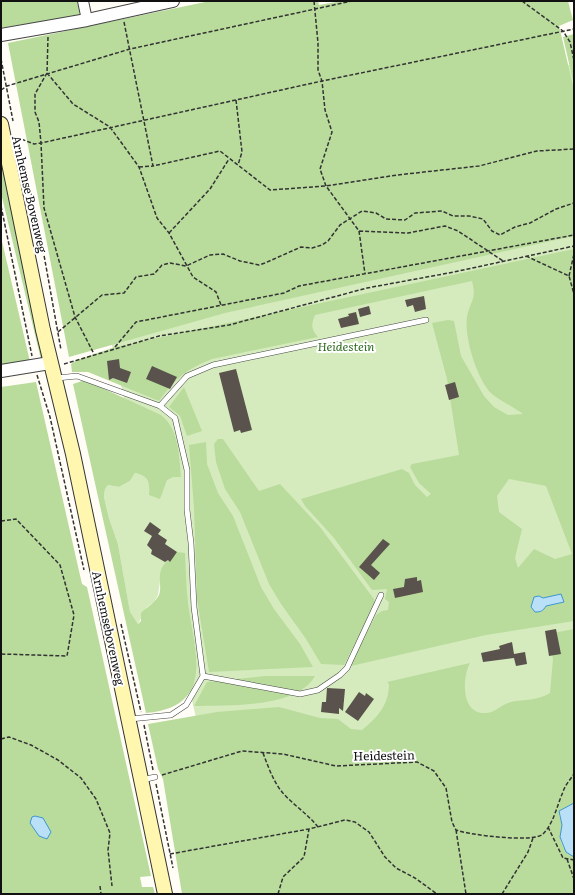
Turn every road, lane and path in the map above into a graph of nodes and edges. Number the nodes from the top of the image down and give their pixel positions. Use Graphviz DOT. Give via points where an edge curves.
graph roads {
  1 [pos="83,1"];
  2 [pos="172,1"];
  3 [pos="314,1"];
  4 [pos="352,1"];
  5 [pos="522,1"];
  6 [pos="314,9"];
  7 [pos="122,12"];
  8 [pos="87,20"];
  9 [pos="48,27"];
  10 [pos="574,29"];
  11 [pos="563,32"];
  12 [pos="1,35"];
  13 [pos="130,49"];
  14 [pos="1,59"];
  15 [pos="574,60"];
  16 [pos="47,73"];
  17 [pos="322,81"];
  18 [pos="7,86"];
  19 [pos="1,90"];
  20 [pos="236,99"];
  21 [pos="143,120"];
  22 [pos="7,123"];
  23 [pos="110,127"];
  24 [pos="41,143"];
  25 [pos="574,149"];
  26 [pos="230,158"];
  27 [pos="238,165"];
  28 [pos="154,166"];
  29 [pos="139,167"];
  30 [pos="326,186"];
  31 [pos="574,203"];
  32 [pos="1,206"];
  33 [pos="350,218"];
  34 [pos="359,231"];
  35 [pos="169,233"];
  36 [pos="574,235"];
  37 [pos="574,246"];
  38 [pos="490,252"];
  39 [pos="574,254"];
  40 [pos="526,256"];
  41 [pos="504,261"];
  42 [pos="186,266"];
  43 [pos="365,274"];
  44 [pos="569,276"];
  45 [pos="574,285"];
  46 [pos="571,286"];
  47 [pos="574,294"];
  48 [pos="221,305"];
  49 [pos="75,317"];
  50 [pos="426,320"];
  51 [pos="58,332"];
  52 [pos="115,347"];
  53 [pos="61,353"];
  54 [pos="94,354"];
  55 [pos="59,362"];
  56 [pos="34,366"];
  57 [pos="1,371"];
  58 [pos="60,378"];
  59 [pos="160,406"];
  60 [pos="1,522"];
  61 [pos="381,595"];
  62 [pos="1,654"];
  63 [pos="203,676"];
  64 [pos="128,719"];
  65 [pos="1,739"];
  66 [pos="263,753"];
  67 [pos="574,774"];
  68 [pos="148,779"];
  69 [pos="318,827"];
  70 [pos="548,827"];
  71 [pos="309,829"];
  72 [pos="456,830"];
  73 [pos="534,838"];
  74 [pos="170,854"];
  75 [pos="567,858"];
  76 [pos="574,860"];
  77 [pos="574,879"];
  78 [pos="100,886"];
  79 [pos="112,886"];
  80 [pos="101,894"];
  81 [pos="165,894"];
  82 [pos="278,894"];
  83 [pos="437,894"];
  84 [pos="466,894"];
  85 [pos="502,894"];
  1 -- 8 [label="street"];
  2 -- 7 [label="street"];
  3 -- 6 [label="path"];
  4 -- 6 [label="path"];
  5 -- 11 [label="path"];
  6 -- 13 [label="path"];
  6 -- 17 [label="path" via="318,70"];
  7 -- 8 [label="street"];
  7 -- 13 [label="path"];
  8 -- 9 [label="street"];
  9 -- 12 [label="street"];
  9 -- 16 [label="path"];
  10 -- 11 [label="path"];
  11 -- 15 [label="path" via="570,42"];
  11 -- 17 [label="path"];
  13 -- 16 [label="path"];
  13 -- 21 [label="path"];
  14 -- 18 [label="path, Arnhemse Bovenweg"];
  16 -- 18 [label="path"];
  16 -- 23 [label="path" via="73,104"];
  16 -- 24 [label="path" via="35,94 35,112 39,122"];
  17 -- 20 [label="path"];
  17 -- 30 [label="path" via="325,110 332,132 320,169"];
  18 -- 19 [label="path"];
  18 -- 22 [label="path, Arnhemse Bovenweg"];
  20 -- 21 [label="path"];
  20 -- 27 [label="path" via="242,152"];
  21 -- 23 [label="path"];
  21 -- 28 [label="path"];
  22 -- 55 [label="main road, Arnhemse Bovenweg"];
  23 -- 24 [label="path"];
  23 -- 29 [label="path"];
  24 -- 49 [label="path" via="44,208"];
  24 -- 51 [label="path, Arnhemse Bovenweg" via="34,144 16,137 37,216"];
  25 -- 30 [label="path" via="537,151 479,166 397,174"];
  26 -- 27 [label="path"];
  26 -- 28 [label="path" via="220,151"];
  26 -- 35 [label="path" via="210,189"];
  27 -- 30 [label="path" via="270,190"];
  28 -- 29 [label="path"];
  29 -- 35 [label="path" via="157,218"];
  30 -- 33 [label="path"];
  31 -- 33 [label="path" via="500,235 492,231 483,219 453,216 442,210 415,212 405,220 386,219 376,213 362,211"];
  32 -- 56 [label="path"];
  33 -- 34 [label="path"];
  33 -- 42 [label="path" via="340,224 322,245 312,248 300,247 259,265 223,254 210,255"];
  34 -- 38 [label="path" via="408,233 445,226 458,231"];
  34 -- 43 [label="path"];
  35 -- 42 [label="path"];
  36 -- 38 [label="path"];
  37 -- 40 [label="path"];
  38 -- 41 [label="path"];
  38 -- 43 [label="path"];
  39 -- 44 [label="path"];
  40 -- 41 [label="path"];
  40 -- 44 [label="path"];
  41 -- 55 [label="path" via="367,288 229,325 159,336"];
  42 -- 48 [label="path" via="193,277 216,292"];
  42 -- 49 [label="path" via="170,263 162,265 154,274 136,277 124,293 102,295"];
  43 -- 48 [label="path" via="299,286 284,292"];
  44 -- 46 [label="path"];
  45 -- 46 [label="path"];
  46 -- 47 [label="path"];
  48 -- 52 [label="path" via="136,322"];
  49 -- 51 [label="path"];
  49 -- 54 [label="path"];
  50 -- 59 [label="lane" via="213,365 187,376"];
  51 -- 53 [label="path, Arnhemse Bovenweg"];
  55 -- 56 [label="street"];
  55 -- 58 [label="main road, Arnhemsebovenweg"];
  55 -- 58 [label="path"];
  56 -- 57 [label="street"];
  58 -- 59 [label="lane" via="73,375 85,378"];
  58 -- 64 [label="main road, Arnhemsebovenweg" via="73,454"];
  59 -- 63 [label="lane" via="175,418 187,470 186,510 192,543 194,607"];
  60 -- 62 [label="path" via="16,519 60,565 74,615 67,656"];
  61 -- 63 [label="lane" via="347,668 318,690 300,694"];
  63 -- 64 [label="lane" via="186,705 172,715"];
  64 -- 68 [label="main road, Arnhemsebovenweg"];
  65 -- 79 [label="path" via="8,737 31,745 58,760 81,778 96,799 110,834 108,850"];
  66 -- 68 [label="path, Heidestein" via="242,751"];
  66 -- 69 [label="path" via="271,775 282,791 309,815"];
  66 -- 72 [label="path, Heidestein" via="283,754 336,766 417,762 434,771 446,788 452,822"];
  67 -- 70 [label="path" via="563,790"];
  68 -- 81 [label="main road, Arnhemsebovenweg"];
  69 -- 71 [label="path"];
  69 -- 83 [label="path" via="345,820 355,822 369,832 385,857 396,868"];
  70 -- 73 [label="path"];
  70 -- 75 [label="path" via="562,858"];
  71 -- 74 [label="path"];
  71 -- 82 [label="path" via="304,857 283,877"];
  72 -- 73 [label="path" via="470,834"];
  72 -- 84 [label="path, Heidestein"];
  73 -- 85 [label="path"];
  75 -- 76 [label="path"];
  75 -- 77 [label="path"];
  78 -- 80 [label="path"];
}
